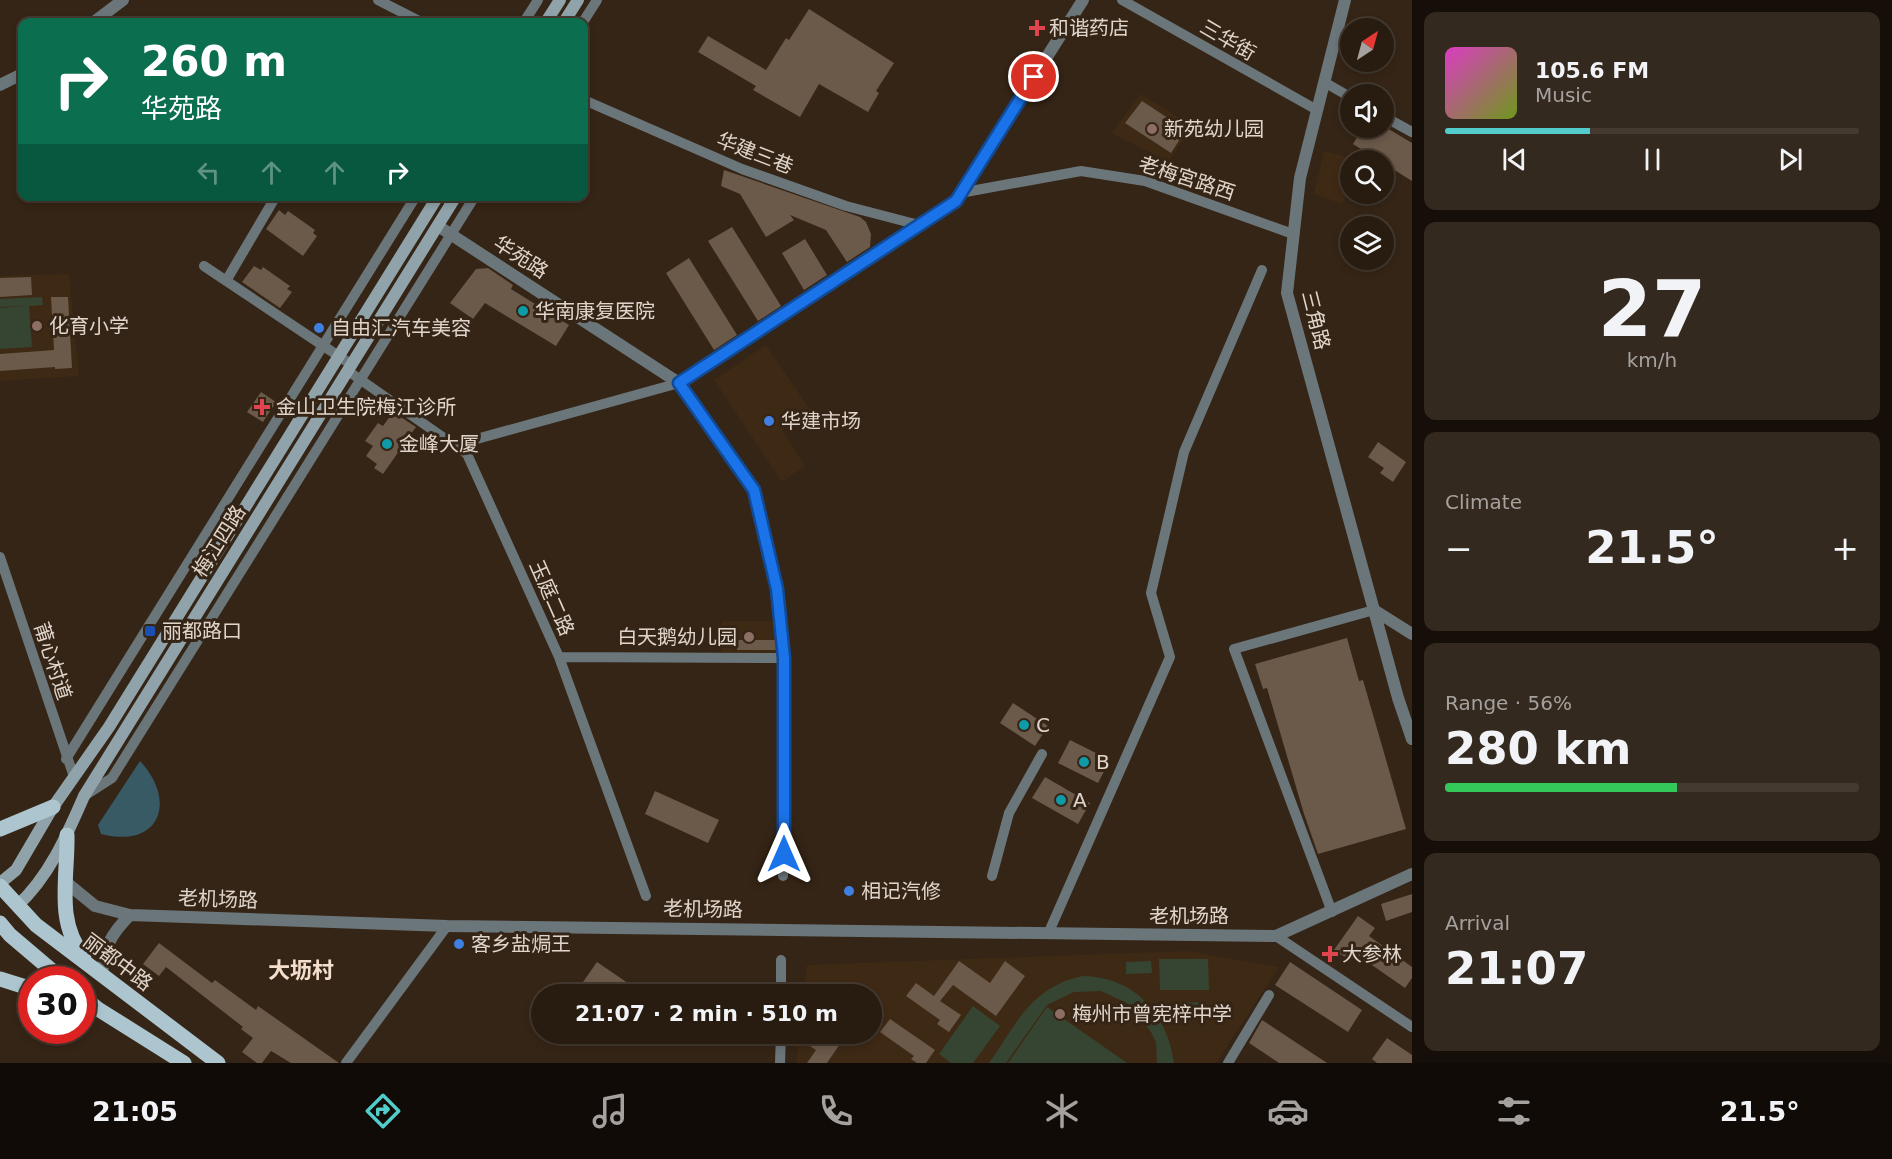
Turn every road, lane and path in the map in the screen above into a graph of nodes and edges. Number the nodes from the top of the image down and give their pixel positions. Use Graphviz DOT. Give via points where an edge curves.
graph roads {
  1 [pos="123,0"];
  2 [pos="378,0"];
  3 [pos="538,0"];
  4 [pos="560,0"];
  5 [pos="578,0"];
  6 [pos="597,0"];
  7 [pos="1083,0"];
  8 [pos="1122,0"];
  9 [pos="1344,0"];
  10 [pos="99,18"];
  11 [pos="413,18"];
  12 [pos="527,18"];
  13 [pos="549,18"];
  14 [pos="567,18"];
  15 [pos="586,18"];
  16 [pos="18,76"];
  17 [pos="1324,82"];
  18 [pos="0,85"];
  19 [pos="1340,91"];
  20 [pos="588,102"];
  21 [pos="1317,110"];
  22 [pos="1394,122"];
  23 [pos="1412,132"];
  24 [pos="960,193"];
  25 [pos="273,201"];
  26 [pos="413,201"];
  27 [pos="435,201"];
  28 [pos="453,201"];
  29 [pos="471,201"];
  30 [pos="919,225"];
  31 [pos="438,226"];
  32 [pos="1293,234"];
  33 [pos="204,267"];
  34 [pos="1262,270"];
  35 [pos="226,281"];
  36 [pos="350,368"];
  37 [pos="679,383"];
  38 [pos="455,445"];
  39 [pos="0,557"];
  40 [pos="1374,610"];
  41 [pos="1412,634"];
  42 [pos="559,657"];
  43 [pos="784,658"];
  44 [pos="1412,739"];
  45 [pos="1042,754"];
  46 [pos="66,759"];
  47 [pos="74,777"];
  48 [pos="84,796"];
  49 [pos="53,807"];
  50 [pos="0,829"];
  51 [pos="68,835"];
  52 [pos="1412,874"];
  53 [pos="783,876"];
  54 [pos="992,876"];
  55 [pos="67,883"];
  56 [pos="0,885"];
  57 [pos="646,896"];
  58 [pos="17,906"];
  59 [pos="1332,912"];
  60 [pos="0,914"];
  61 [pos="130,915"];
  62 [pos="0,923"];
  63 [pos="447,926"];
  64 [pos="1048,934"];
  65 [pos="1276,936"];
  66 [pos="781,960"];
  67 [pos="47,966"];
  68 [pos="102,976"];
  69 [pos="0,979"];
  70 [pos="781,984"];
  71 [pos="18,985"];
  72 [pos="1269,995"];
  73 [pos="98,1009"];
  74 [pos="1412,1026"];
  75 [pos="780,1044"];
  76 [pos="184,1063"];
  77 [pos="218,1063"];
  78 [pos="346,1063"];
  79 [pos="780,1063"];
  80 [pos="1228,1063"];
  1 -- 10 [label="street"];
  2 -- 11 [label="street"];
  3 -- 12 [label="street"];
  4 -- 13 [label="main road"];
  5 -- 14 [label="main road"];
  6 -- 15 [label="street"];
  7 -- 24 [label="street"];
  8 -- 21 [label="street, 三华街"];
  9 -- 17 [label="street, 三角路"];
  16 -- 18 [label="street"];
  17 -- 19 [label="street"];
  17 -- 21 [label="street, 三角路"];
  20 -- 30 [label="street, 华建三巷" via="742,169 846,206"];
  21 -- 32 [label="street, 三角路" via="1300,177"];
  22 -- 23 [label="street"];
  24 -- 30 [label="street" via="956,201"];
  24 -- 32 [label="street, 老梅宮路西" via="1081,171 1145,181"];
  25 -- 35 [label="street"];
  26 -- 46 [label="street"];
  27 -- 47 [label="main road, 梅江四路" via="109,728"];
  28 -- 31 [label="main road, 梅江四路"];
  29 -- 48 [label="street" via="112,778"];
  30 -- 37 [label="street"];
  31 -- 36 [label="main road, 梅江四路"];
  31 -- 37 [label="street, 华苑路"];
  32 -- 40 [label="street, 三角路" via="1287,292"];
  33 -- 35 [label="street, 玉庭二路"];
  34 -- 64 [label="street" via="1184,452 1151,593 1170,657"];
  35 -- 36 [label="street, 玉庭二路"];
  36 -- 38 [label="street, 玉庭二路"];
  36 -- 48 [label="main road, 梅江四路"];
  37 -- 38 [label="street"];
  37 -- 43 [label="street" via="754,490 777,589"];
  38 -- 42 [label="street, 玉庭二路" via="468,454"];
  39 -- 46 [label="street, 莆心村道"];
  40 -- 41 [label="street"];
  40 -- 44 [label="street, 三角路"];
  40 -- 59 [label="street" via="1234,649"];
  42 -- 43 [label="street"];
  42 -- 57 [label="street, 玉庭二路"];
  43 -- 53 [label="street"];
  45 -- 54 [label="street" via="1009,813"];
  46 -- 47 [label="street, 莆心村道"];
  47 -- 49 [label="main road, 梅江四路"];
  48 -- 51 [label="main road, 梅江四路"];
  49 -- 50 [label="main road"];
  49 -- 56 [label="main road, 梅江四路" via="16,870"];
  51 -- 55 [label="main road"];
  51 -- 58 [label="main road, 梅江四路" via="32,892"];
  52 -- 59 [label="street, 老机场路"];
  55 -- 61 [label="street, 老机场路" via="95,906"];
  55 -- 68 [label="main road" via="65,913 69,934"];
  56 -- 58 [label="main road, 丽都中路"];
  58 -- 60 [label="main road"];
  58 -- 68 [label="main road, 丽都中路"];
  59 -- 65 [label="street, 老机场路"];
  61 -- 63 [label="street, 老机场路"];
  61 -- 68 [label="street" via="105,948"];
  62 -- 67 [label="main road"];
  63 -- 64 [label="street, 老机场路"];
  63 -- 78 [label="street"];
  64 -- 65 [label="street, 老机场路"];
  65 -- 74 [label="street"];
  66 -- 70 [label="street"];
  68 -- 77 [label="main road, 丽都中路"];
  69 -- 71 [label="main road"];
  72 -- 80 [label="street"];
  73 -- 76 [label="main road"];
  75 -- 79 [label="street"];
}
